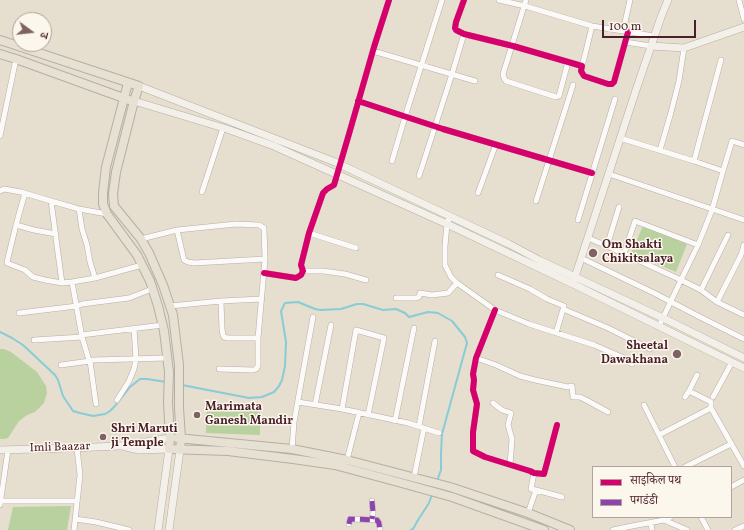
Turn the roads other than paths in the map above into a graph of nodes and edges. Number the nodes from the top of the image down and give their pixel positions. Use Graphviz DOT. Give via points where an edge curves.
graph roads {
  1 [pos="388,0"];
  2 [pos="442,0"];
  3 [pos="464,0"];
  4 [pos="499,0"];
  5 [pos="526,0"];
  6 [pos="630,0"];
  7 [pos="668,0"];
  8 [pos="739,0"];
  9 [pos="525,6"];
  10 [pos="744,19"];
  11 [pos="592,26"];
  12 [pos="744,27"];
  13 [pos="626,32"];
  14 [pos="464,34"];
  15 [pos="654,36"];
  16 [pos="0,40"];
  17 [pos="625,42"];
  18 [pos="513,46"];
  19 [pos="651,46"];
  20 [pos="684,48"];
  21 [pos="373,51"];
  22 [pos="0,54"];
  23 [pos="16,59"];
  24 [pos="721,60"];
  25 [pos="568,62"];
  26 [pos="421,65"];
  27 [pos="582,66"];
  28 [pos="452,74"];
  29 [pos="475,81"];
  30 [pos="128,83"];
  31 [pos="573,85"];
  32 [pos="139,86"];
  33 [pos="124,98"];
  34 [pos="615,99"];
  35 [pos="134,101"];
  36 [pos="358,101"];
  37 [pos="405,116"];
  38 [pos="2,124"];
  39 [pos="435,126"];
  40 [pos="223,128"];
  41 [pos="0,136"];
  42 [pos="620,138"];
  43 [pos="496,144"];
  44 [pos="744,145"];
  45 [pos="660,150"];
  46 [pos="549,160"];
  47 [pos="392,161"];
  48 [pos="694,161"];
  49 [pos="340,164"];
  50 [pos="723,171"];
  51 [pos="592,173"];
  52 [pos="337,174"];
  53 [pos="609,174"];
  54 [pos="419,176"];
  55 [pos="0,191"];
  56 [pos="202,192"];
  57 [pos="25,193"];
  58 [pos="478,193"];
  59 [pos="536,201"];
  60 [pos="51,202"];
  61 [pos="619,207"];
  62 [pos="79,209"];
  63 [pos="712,210"];
  64 [pos="107,214"];
  65 [pos="450,216"];
  66 [pos="578,220"];
  67 [pos="744,220"];
  68 [pos="447,224"];
  69 [pos="16,225"];
  70 [pos="177,230"];
  71 [pos="309,233"];
  72 [pos="56,234"];
  73 [pos="728,234"];
  74 [pos="588,238"];
  75 [pos="141,239"];
  76 [pos="698,245"];
  77 [pos="744,245"];
  78 [pos="607,246"];
  79 [pos="356,248"];
  80 [pos="624,254"];
  81 [pos="743,256"];
  82 [pos="581,258"];
  83 [pos="265,259"];
  84 [pos="142,265"];
  85 [pos="303,271"];
  86 [pos="264,273"];
  87 [pos="498,275"];
  88 [pos="576,277"];
  89 [pos="95,278"];
  90 [pos="366,280"];
  91 [pos="681,280"];
  92 [pos="72,282"];
  93 [pos="62,283"];
  94 [pos="457,283"];
  95 [pos="573,284"];
  96 [pos="152,289"];
  97 [pos="701,290"];
  98 [pos="396,298"];
  99 [pos="262,299"];
  100 [pos="221,301"];
  101 [pos="671,301"];
  102 [pos="717,302"];
  103 [pos="77,306"];
  104 [pos="170,306"];
  105 [pos="563,309"];
  106 [pos="495,310"];
  107 [pos="19,313"];
  108 [pos="744,314"];
  109 [pos="313,317"];
  110 [pos="663,318"];
  111 [pos="163,325"];
  112 [pos="331,325"];
  113 [pos="659,326"];
  114 [pos="134,328"];
  115 [pos="414,328"];
  116 [pos="556,332"];
  117 [pos="695,334"];
  118 [pos="82,336"];
  119 [pos="258,338"];
  120 [pos="744,338"];
  121 [pos="34,340"];
  122 [pos="435,342"];
  123 [pos="691,342"];
  124 [pos="650,349"];
  125 [pos="167,358"];
  126 [pos="476,358"];
  127 [pos="744,358"];
  128 [pos="136,359"];
  129 [pos="90,361"];
  130 [pos="732,362"];
  131 [pos="632,364"];
  132 [pos="61,365"];
  133 [pos="744,368"];
  134 [pos="219,370"];
  135 [pos="697,375"];
  136 [pos="689,390"];
  137 [pos="685,397"];
  138 [pos="713,397"];
  139 [pos="117,400"];
  140 [pos="298,402"];
  141 [pos="493,403"];
  142 [pos="96,404"];
  143 [pos="315,405"];
  144 [pos="644,405"];
  145 [pos="711,408"];
  146 [pos="342,409"];
  147 [pos="608,412"];
  148 [pos="359,413"];
  149 [pos="368,415"];
  150 [pos="395,421"];
  151 [pos="557,424"];
  152 [pos="419,426"];
  153 [pos="424,428"];
  154 [pos="439,433"];
  155 [pos="659,435"];
  156 [pos="170,438"];
  157 [pos="181,438"];
  158 [pos="731,444"];
  159 [pos="120,446"];
  160 [pos="77,448"];
  161 [pos="169,449"];
  162 [pos="292,449"];
  163 [pos="0,450"];
  164 [pos="8,450"];
  165 [pos="180,450"];
  166 [pos="347,460"];
  167 [pos="510,465"];
  168 [pos="674,466"];
  169 [pos="687,466"];
  170 [pos="744,466"];
  171 [pos="534,473"];
  172 [pos="414,477"];
  173 [pos="744,480"];
  174 [pos="732,486"];
  175 [pos="536,490"];
  176 [pos="562,496"];
  177 [pos="77,501"];
  178 [pos="372,501"];
  179 [pos="0,503"];
  180 [pos="528,513"];
  181 [pos="75,518"];
  182 [pos="668,518"];
  183 [pos="702,518"];
  184 [pos="372,519"];
  185 [pos="664,520"];
  186 [pos="650,523"];
  187 [pos="349,524"];
  188 [pos="744,526"];
  189 [pos="74,530"];
  190 [pos="129,530"];
  191 [pos="158,530"];
  192 [pos="169,530"];
  193 [pos="380,530"];
  194 [pos="544,530"];
  195 [pos="570,530"];
  196 [pos="613,530"];
  197 [pos="652,530"];
  198 [pos="687,530"];
  199 [pos="708,530"];
  200 [pos="735,530"];
  1 -- 21 [label="street"];
  2 -- 26 [label="street"];
  3 -- 14 [label="street" via="455,28"];
  4 -- 9 [label="street"];
  5 -- 9 [label="street"];
  6 -- 13 [label="street"];
  7 -- 15 [label="main road"];
  8 -- 10 [label="street"];
  9 -- 11 [label="street"];
  9 -- 18 [label="street"];
  11 -- 13 [label="street"];
  11 -- 27 [label="street"];
  12 -- 20 [label="main road"];
  13 -- 15 [label="street"];
  13 -- 17 [label="street"];
  14 -- 18 [label="street"];
  14 -- 28 [label="street"];
  15 -- 19 [label="main road"];
  16 -- 30 [label="main road"];
  17 -- 19 [label="street"];
  17 -- 27 [label="street" via="612,84 584,76"];
  18 -- 25 [label="street"];
  18 -- 25 [label="street" via="503,74 506,81 556,97"];
  19 -- 20 [label="main road"];
  19 -- 42 [label="main road"];
  20 -- 45 [label="street" via="679,81"];
  21 -- 26 [label="street"];
  21 -- 36 [label="street"];
  22 -- 23 [label="main road"];
  23 -- 33 [label="main road"];
  23 -- 38 [label="street"];
  24 -- 48 [label="street"];
  25 -- 27 [label="street"];
  26 -- 28 [label="street"];
  26 -- 37 [label="street"];
  28 -- 29 [label="street"];
  28 -- 39 [label="street"];
  30 -- 32 [label="main road"];
  30 -- 33 [label="main road"];
  31 -- 46 [label="street"];
  32 -- 35 [label="main road"];
  32 -- 49 [label="main road"];
  33 -- 35 [label="main road"];
  33 -- 64 [label="main road" via="106,167 103,204"];
  34 -- 51 [label="street"];
  35 -- 40 [label="main road"];
  35 -- 75 [label="main road" via="113,194 114,206"];
  36 -- 37 [label="street"];
  36 -- 49 [label="street"];
  37 -- 39 [label="street"];
  37 -- 47 [label="street"];
  38 -- 41 [label="street"];
  39 -- 43 [label="street"];
  39 -- 54 [label="street"];
  40 -- 52 [label="main road" via="274,146"];
  40 -- 56 [label="street"];
  42 -- 45 [label="street"];
  42 -- 53 [label="main road"];
  43 -- 46 [label="street"];
  43 -- 58 [label="street"];
  44 -- 50 [label="street" via="732,141"];
  45 -- 48 [label="street"];
  46 -- 51 [label="street"];
  46 -- 59 [label="street"];
  48 -- 50 [label="street"];
  49 -- 52 [label="street"];
  49 -- 65 [label="main road"];
  50 -- 63 [label="street"];
  51 -- 66 [label="street"];
  52 -- 68 [label="main road"];
  52 -- 71 [label="street" via="334,185 323,193"];
  53 -- 63 [label="street"];
  53 -- 74 [label="main road"];
  55 -- 57 [label="street" via="4,189"];
  57 -- 60 [label="street"];
  57 -- 69 [label="street"];
  60 -- 62 [label="street"];
  60 -- 72 [label="street"];
  61 -- 78 [label="street"];
  62 -- 64 [label="street"];
  62 -- 89 [label="street"];
  63 -- 67 [label="street"];
  63 -- 76 [label="street"];
  64 -- 84 [label="main road"];
  65 -- 68 [label="street"];
  65 -- 88 [label="main road"];
  68 -- 94 [label="street" via="445,265"];
  68 -- 95 [label="main road"];
  69 -- 72 [label="street"];
  69 -- 93 [label="street" via="7,264 25,270 33,277"];
  70 -- 75 [label="street"];
  70 -- 83 [label="street" via="184,260 188,262"];
  70 -- 83 [label="street" via="236,224 259,225 264,228"];
  71 -- 79 [label="street"];
  71 -- 85 [label="street" via="301,265"];
  72 -- 93 [label="street"];
  73 -- 97 [label="street"];
  74 -- 78 [label="street"];
  74 -- 82 [label="main road"];
  75 -- 104 [label="main road"];
  76 -- 80 [label="street" via="635,221"];
  76 -- 91 [label="street"];
  77 -- 81 [label="street"];
  78 -- 80 [label="street"];
  80 -- 91 [label="street"];
  81 -- 102 [label="street"];
  82 -- 88 [label="main road"];
  82 -- 101 [label="street"];
  83 -- 86 [label="street"];
  84 -- 89 [label="street"];
  84 -- 96 [label="main road"];
  85 -- 86 [label="street" via="296,278"];
  85 -- 90 [label="street" via="346,274"];
  86 -- 99 [label="street"];
  87 -- 105 [label="street" via="564,306"];
  88 -- 95 [label="main road"];
  88 -- 110 [label="main road"];
  89 -- 92 [label="street"];
  91 -- 97 [label="street"];
  91 -- 101 [label="street"];
  92 -- 93 [label="street"];
  92 -- 103 [label="street"];
  94 -- 98 [label="street" via="448,293 420,293 416,298"];
  94 -- 106 [label="street"];
  95 -- 113 [label="main road"];
  96 -- 103 [label="street" via="129,298"];
  96 -- 111 [label="main road"];
  97 -- 102 [label="street"];
  99 -- 100 [label="street"];
  99 -- 119 [label="street"];
  100 -- 104 [label="street"];
  100 -- 119 [label="street" via="224,337"];
  101 -- 110 [label="street"];
  101 -- 120 [label="street"];
  102 -- 108 [label="street"];
  103 -- 107 [label="street"];
  103 -- 118 [label="street"];
  104 -- 157 [label="main road" via="179,364"];
  105 -- 116 [label="street"];
  105 -- 124 [label="street"];
  106 -- 116 [label="street"];
  106 -- 126 [label="street"];
  109 -- 140 [label="street"];
  110 -- 113 [label="street"];
  110 -- 117 [label="main road"];
  111 -- 114 [label="street"];
  111 -- 125 [label="main road"];
  112 -- 143 [label="street"];
  113 -- 123 [label="main road"];
  114 -- 118 [label="street"];
  114 -- 128 [label="street"];
  115 -- 150 [label="street"];
  116 -- 131 [label="street" via="594,345"];
  117 -- 123 [label="main road"];
  117 -- 127 [label="main road"];
  118 -- 121 [label="street"];
  118 -- 129 [label="street"];
  119 -- 134 [label="street" via="256,369"];
  122 -- 152 [label="street"];
  123 -- 130 [label="main road"];
  125 -- 128 [label="street"];
  125 -- 156 [label="main road"];
  126 -- 147 [label="street" via="520,376 572,386 573,397 588,401"];
  126 -- 167 [label="street" via="473,374 473,390 477,404 473,451"];
  128 -- 129 [label="street"];
  128 -- 139 [label="street" via="129,381"];
  129 -- 132 [label="street"];
  129 -- 142 [label="street"];
  130 -- 133 [label="main road"];
  130 -- 138 [label="street"];
  135 -- 136 [label="street"];
  136 -- 137 [label="street"];
  136 -- 145 [label="street" via="711,402"];
  140 -- 143 [label="street"];
  140 -- 162 [label="street"];
  141 -- 167 [label="street" via="511,413 508,425 512,439"];
  143 -- 146 [label="street"];
  144 -- 155 [label="street"];
  145 -- 155 [label="street"];
  145 -- 158 [label="street"];
  146 -- 148 [label="street"];
  146 -- 149 [label="street" via="356,330 384,338"];
  148 -- 149 [label="street"];
  148 -- 166 [label="street"];
  149 -- 150 [label="street"];
  150 -- 152 [label="street"];
  151 -- 171 [label="street" via="544,474"];
  152 -- 153 [label="street"];
  153 -- 154 [label="street"];
  153 -- 172 [label="street"];
  155 -- 168 [label="street"];
  156 -- 157 [label="main road"];
  156 -- 159 [label="main road"];
  156 -- 161 [label="main road"];
  157 -- 162 [label="main road"];
  157 -- 165 [label="main road"];
  158 -- 169 [label="street"];
  158 -- 170 [label="street"];
  159 -- 160 [label="main road, Imli Baazar"];
  159 -- 161 [label="main road" via="139,450"];
  160 -- 164 [label="main road, Imli Baazar"];
  160 -- 177 [label="street" via="80,475"];
  161 -- 165 [label="main road"];
  161 -- 191 [label="main road"];
  162 -- 166 [label="main road"];
  163 -- 164 [label="main road, Imli Baazar"];
  164 -- 179 [label="street"];
  165 -- 192 [label="main road"];
  165 -- 194 [label="main road" via="228,451 345,468 452,497"];
  166 -- 172 [label="main road"];
  167 -- 171 [label="street"];
  171 -- 175 [label="street" via="531,489"];
  172 -- 180 [label="main road"];
  173 -- 174 [label="street"];
  175 -- 176 [label="street"];
  175 -- 180 [label="street"];
  177 -- 179 [label="street"];
  177 -- 181 [label="street"];
  178 -- 184 [label="street"];
  180 -- 195 [label="main road"];
  181 -- 189 [label="street"];
  181 -- 190 [label="street"];
  182 -- 185 [label="street"];
  183 -- 199 [label="street"];
  184 -- 187 [label="street" via="350,519"];
  184 -- 193 [label="street" via="377,520"];
  185 -- 186 [label="street"];
  185 -- 198 [label="street"];
  186 -- 196 [label="street"];
  186 -- 197 [label="street"];
  188 -- 200 [label="street"];
}
